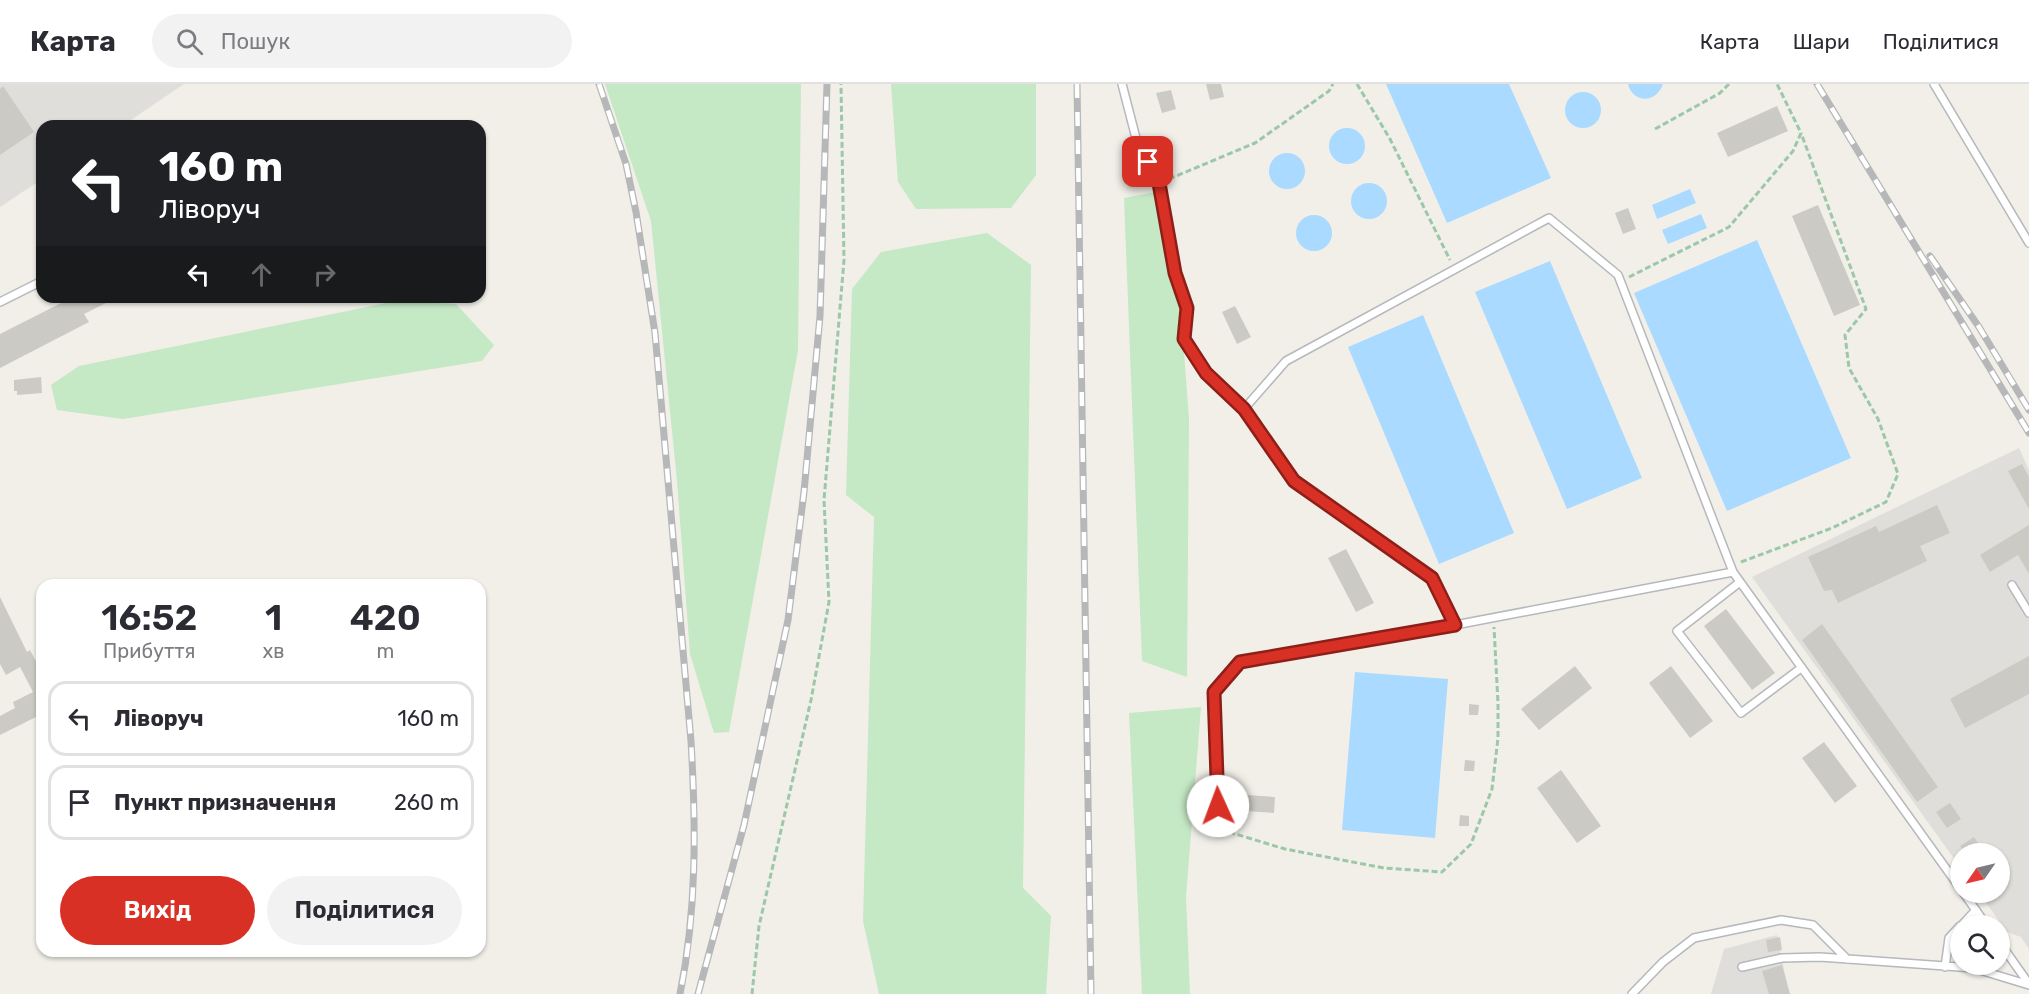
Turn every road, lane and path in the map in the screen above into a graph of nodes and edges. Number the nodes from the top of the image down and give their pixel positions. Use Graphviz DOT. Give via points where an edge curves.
graph roads {
  1 [pos="841,84"];
  2 [pos="1122,84"];
  3 [pos="1333,84"];
  4 [pos="1357,84"];
  5 [pos="1729,84"];
  6 [pos="1777,84"];
  7 [pos="1934,84"];
  8 [pos="1654,129"];
  9 [pos="1801,133"];
  10 [pos="1159,183"];
  11 [pos="2029,243"];
  12 [pos="1455,269"];
  13 [pos="1620,282"];
  14 [pos="36,284"];
  15 [pos="0,302"];
  16 [pos="1244,409"];
  17 [pos="1732,569"];
  18 [pos="1740,582"];
  19 [pos="2013,585"];
  20 [pos="2029,613"];
  21 [pos="1494,618"];
  22 [pos="1455,625"];
  23 [pos="1801,668"];
  24 [pos="1219,829"];
  25 [pos="1950,874"];
  26 [pos="1971,903"];
  27 [pos="1976,910"];
  28 [pos="1971,915"];
  29 [pos="1979,915"];
  30 [pos="1950,937"];
  31 [pos="2010,957"];
  32 [pos="1846,959"];
  33 [pos="1742,967"];
  34 [pos="1946,967"];
  35 [pos="2029,984"];
  36 [pos="752,994"];
  37 [pos="1632,994"];
  1 -- 36 [label="path" via="844,260 824,500 829,602 811,700 759,926"];
  2 -- 10 [label="lane" via="1137,142"];
  3 -- 10 [label="path" via="1329,91 1255,143"];
  4 -- 12 [label="path" via="1390,139"];
  5 -- 8 [label="path" via="1720,93"];
  6 -- 9 [label="path"];
  7 -- 11 [label="lane"];
  9 -- 13 [label="path" via="1793,151 1729,227"];
  9 -- 17 [label="path" via="1866,309 1845,335 1849,368 1878,419 1898,474 1886,502"];
  10 -- 16 [label="lane" via="1175,273 1187,308 1184,339 1206,373"];
  12 -- 13 [label="lane" via="1549,218 1618,274"];
  12 -- 16 [label="lane" via="1286,361"];
  13 -- 17 [label="lane"];
  14 -- 15 [label="lane"];
  16 -- 22 [label="lane" via="1294,481 1432,578"];
  17 -- 18 [label="lane"];
  17 -- 21 [label="lane"];
  18 -- 23 [label="lane"];
  18 -- 23 [label="lane" via="1677,631 1741,713"];
  19 -- 20 [label="lane"];
  21 -- 22 [label="lane"];
  21 -- 24 [label="path" via="1498,738 1492,789 1472,844 1442,872 1384,868 1285,849"];
  22 -- 24 [label="lane" via="1240,662 1214,692"];
  23 -- 25 [label="lane"];
  26 -- 27 [label="lane"];
  27 -- 28 [label="lane"];
  27 -- 29 [label="lane"];
  30 -- 34 [label="lane"];
  31 -- 35 [label="lane"];
  32 -- 33 [label="lane" via="1782,958"];
  32 -- 34 [label="lane"];
  32 -- 37 [label="lane" via="1813,925 1780,920 1694,938"];
  34 -- 35 [label="lane" via="1973,968"];
}
